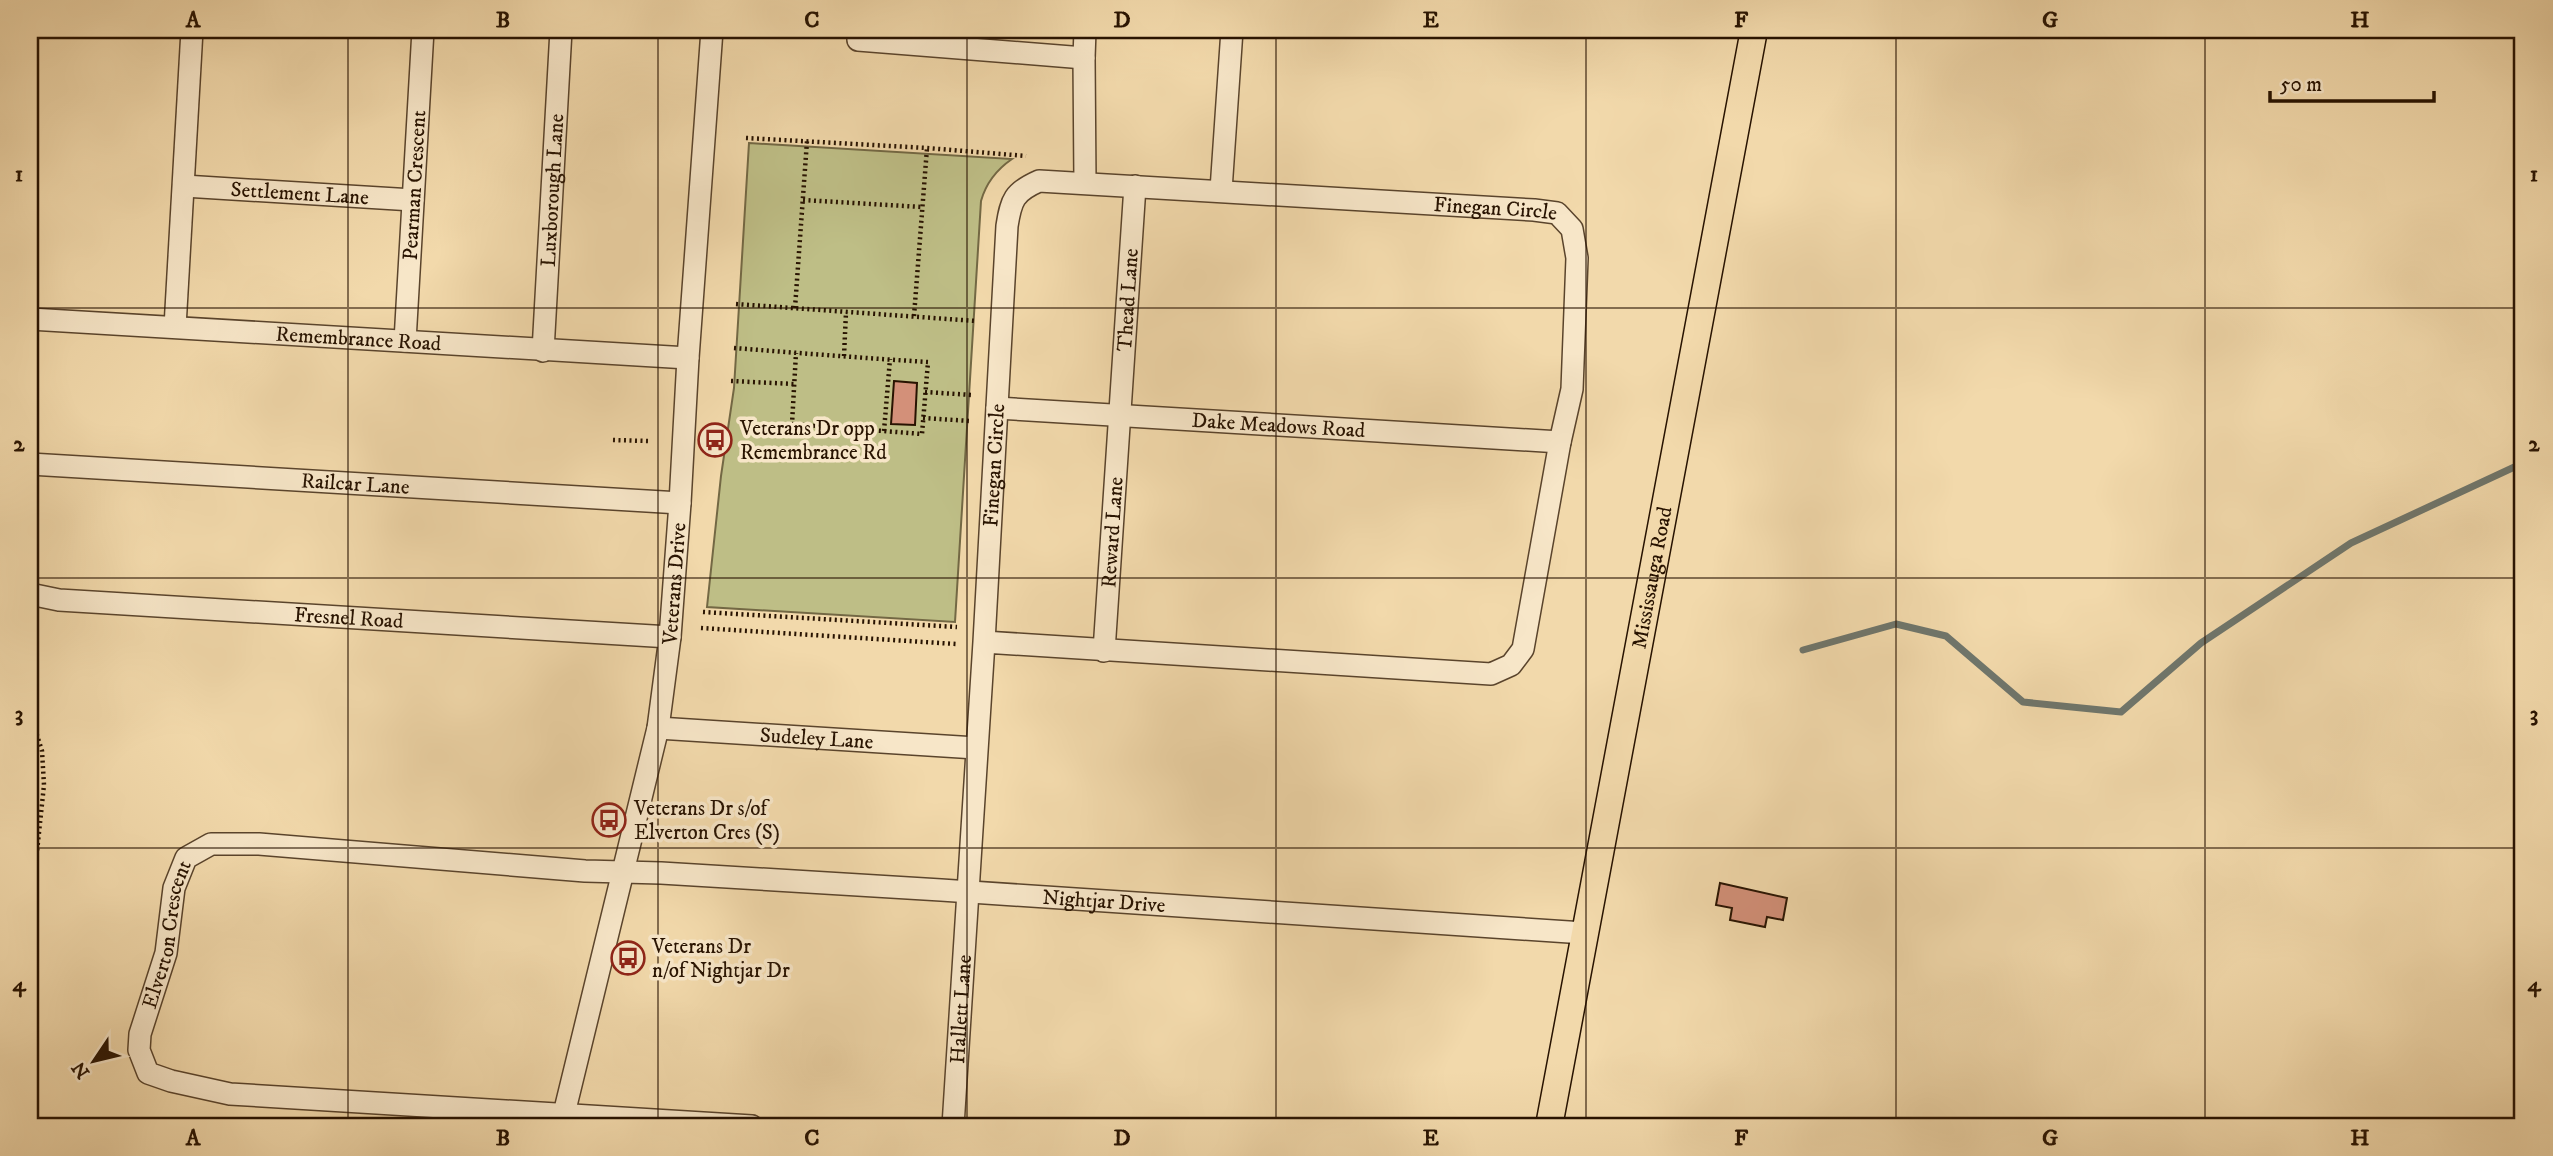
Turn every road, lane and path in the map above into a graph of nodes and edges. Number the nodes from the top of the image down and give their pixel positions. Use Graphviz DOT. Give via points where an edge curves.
graph roads {
  1 [pos="192,30"];
  2 [pos="424,30"];
  3 [pos="561,30"];
  4 [pos="712,30"];
  5 [pos="858,30"];
  6 [pos="1085,30"];
  7 [pos="1232,30"];
  8 [pos="1754,30"];
  9 [pos="1084,58"];
  10 [pos="746,138"];
  11 [pos="807,141"];
  12 [pos="927,148"];
  13 [pos="1026,156"];
  14 [pos="1085,183"];
  15 [pos="184,186"];
  16 [pos="1135,186"];
  17 [pos="1221,190"];
  18 [pos="413,200"];
  19 [pos="803,200"];
  20 [pos="922,207"];
  21 [pos="736,304"];
  22 [pos="795,308"];
  23 [pos="846,312"];
  24 [pos="914,316"];
  25 [pos="30,319"];
  26 [pos="976,321"];
  27 [pos="175,327"];
  28 [pos="405,341"];
  29 [pos="734,348"];
  30 [pos="543,351"];
  31 [pos="796,353"];
  32 [pos="844,356"];
  33 [pos="688,358"];
  34 [pos="890,359"];
  35 [pos="732,381"];
  36 [pos="794,384"];
  37 [pos="925,392"];
  38 [pos="971,395"];
  39 [pos="997,408"];
  40 [pos="1119,415"];
  41 [pos="923,418"];
  42 [pos="970,421"];
  43 [pos="884,431"];
  44 [pos="613,440"];
  45 [pos="648,441"];
  46 [pos="1560,443"];
  47 [pos="30,464"];
  48 [pos="680,503"];
  49 [pos="30,594"];
  50 [pos="703,612"];
  51 [pos="957,627"];
  52 [pos="701,628"];
  53 [pos="670,637"];
  54 [pos="984,642"];
  55 [pos="956,644"];
  56 [pos="1104,651"];
  57 [pos="30,713"];
  58 [pos="658,728"];
  59 [pos="976,748"];
  60 [pos="624,873"];
  61 [pos="967,892"];
  62 [pos="30,918"];
  63 [pos="1584,933"];
  64 [pos="562,1120"];
  65 [pos="752,1126"];
  66 [pos="953,1126"];
  67 [pos="1549,1126"];
  1 -- 15 [label="street"];
  2 -- 18 [label="street, Pearman Crescent"];
  3 -- 30 [label="street, Luxborough Lane"];
  4 -- 33 [label="street, Veterans Drive"];
  5 -- 9 [label="street" via="858,40"];
  6 -- 9 [label="street"];
  7 -- 17 [label="street"];
  8 -- 63 [label="main road, Mississauga Road"];
  9 -- 14 [label="street"];
  10 -- 11 [label="path"];
  11 -- 12 [label="path"];
  11 -- 19 [label="path"];
  12 -- 13 [label="path"];
  12 -- 20 [label="path"];
  14 -- 16 [label="street, Finegan Circle"];
  14 -- 39 [label="street, Finegan Circle" via="1039,181 1020,189 1010,205"];
  15 -- 18 [label="street, Settlement Lane"];
  15 -- 27 [label="street"];
  16 -- 17 [label="street, Finegan Circle"];
  16 -- 40 [label="street, Thead Lane"];
  17 -- 46 [label="street, Finegan Circle" via="1557,213 1572,229 1577,258 1572,388"];
  18 -- 28 [label="street, Pearman Crescent"];
  19 -- 20 [label="path"];
  19 -- 22 [label="path"];
  20 -- 24 [label="path"];
  21 -- 22 [label="path"];
  22 -- 23 [label="path"];
  23 -- 24 [label="path"];
  23 -- 32 [label="path"];
  24 -- 26 [label="path"];
  25 -- 27 [label="street, Remembrance Road"];
  27 -- 28 [label="street, Remembrance Road"];
  28 -- 30 [label="street, Remembrance Road"];
  29 -- 31 [label="path"];
  30 -- 33 [label="street, Remembrance Road"];
  31 -- 32 [label="path"];
  31 -- 36 [label="path"];
  32 -- 34 [label="path"];
  33 -- 48 [label="street, Veterans Drive"];
  34 -- 37 [label="path" via="928,362"];
  34 -- 43 [label="path"];
  35 -- 36 [label="path"];
  36 -- 43 [label="path" via="792,424"];
  37 -- 38 [label="path"];
  37 -- 41 [label="path"];
  39 -- 40 [label="street, Dake Meadows Road"];
  39 -- 54 [label="street, Finegan Circle"];
  40 -- 46 [label="street, Dake Meadows Road"];
  40 -- 56 [label="street, Reward Lane"];
  41 -- 42 [label="path"];
  41 -- 43 [label="path" via="922,434"];
  44 -- 45 [label="path"];
  46 -- 56 [label="street, Finegan Circle" via="1523,649 1511,665 1491,674"];
  47 -- 48 [label="street, Railcar Lane"];
  48 -- 53 [label="street, Veterans Drive"];
  49 -- 53 [label="street, Fresnel Road" via="86,602"];
  50 -- 51 [label="path"];
  52 -- 55 [label="path"];
  53 -- 58 [label="street, Veterans Drive"];
  54 -- 56 [label="street, Finegan Circle"];
  54 -- 59 [label="street, Finegan Circle"];
  57 -- 62 [label="path" via="42,751 44,785"];
  58 -- 59 [label="street, Sudeley Lane"];
  58 -- 60 [label="street, Veterans Drive"];
  59 -- 61 [label="street, Finegan Circle"];
  60 -- 61 [label="street, Nightjar Drive"];
  60 -- 64 [label="street, Veterans Drive"];
  60 -- 64 [label="street, Elverton Crescent" via="259,844 211,845 186,858 174,888 166,953 140,1034 138,1050 148,1073 230,1094"];
  61 -- 63 [label="street, Nightjar Drive"];
  61 -- 66 [label="street, Hallett Lane"];
  63 -- 67 [label="main road, Mississauga Road"];
  64 -- 65 [label="street"];
}
